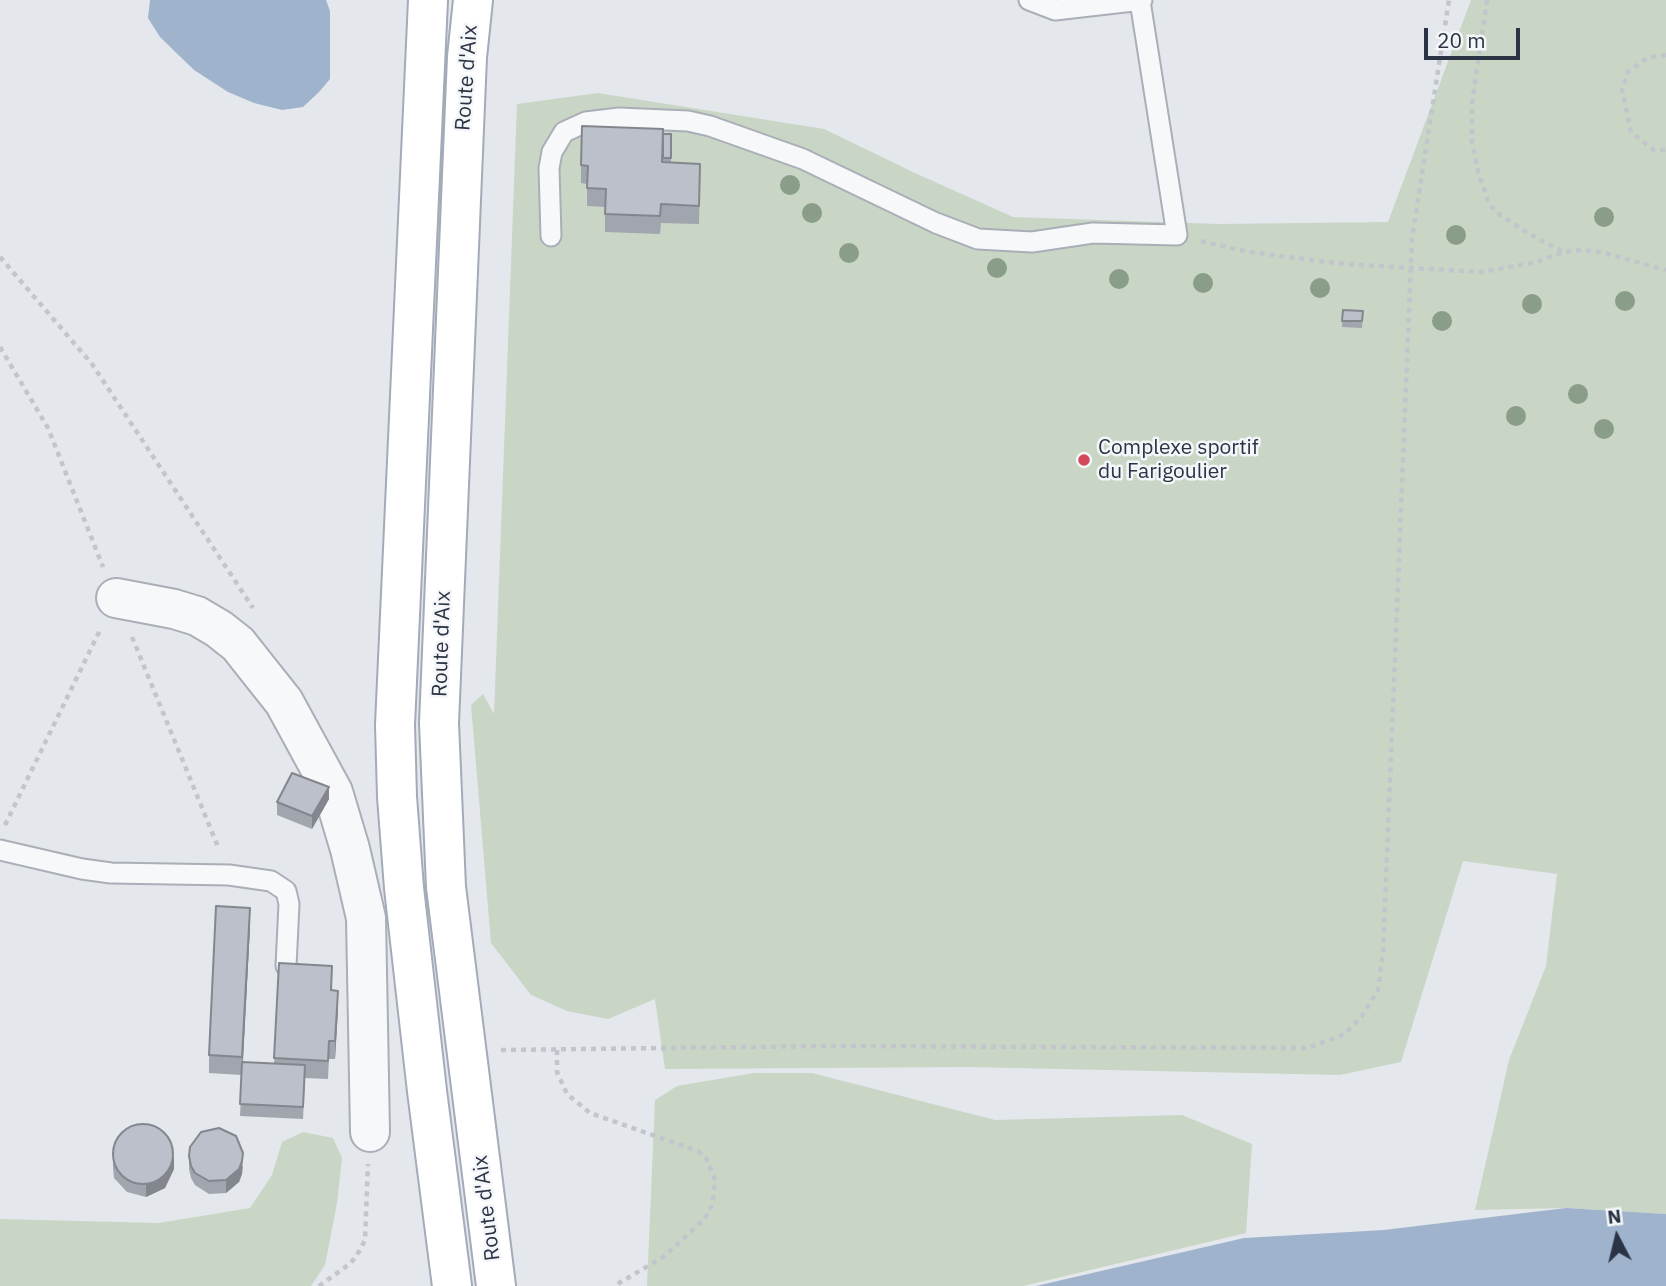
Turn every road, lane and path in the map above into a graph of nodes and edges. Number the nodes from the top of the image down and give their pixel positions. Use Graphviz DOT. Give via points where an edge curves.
graph roads {
  1 [pos="428,0"];
  2 [pos="473,0"];
  3 [pos="1030,0"];
  4 [pos="1449,0"];
  5 [pos="1487,0"];
  6 [pos="1141,1"];
  7 [pos="1666,55"];
  8 [pos="1666,150"];
  9 [pos="1177,235"];
  10 [pos="551,236"];
  11 [pos="1564,252"];
  12 [pos="0,257"];
  13 [pos="1412,268"];
  14 [pos="1666,270"];
  15 [pos="116,598"];
  16 [pos="256,613"];
  17 [pos="0,835"];
  18 [pos="0,850"];
  19 [pos="286,966"];
  20 [pos="556,1050"];
  21 [pos="498,1051"];
  22 [pos="370,1132"];
  23 [pos="319,1286"];
  24 [pos="452,1286"];
  25 [pos="496,1286"];
  26 [pos="614,1286"];
  1 -- 24 [label="main road, Route d'Aix" via="395,725 404,888"];
  2 -- 25 [label="main road, Route d'Aix" via="466,71 439,723 446,887"];
  3 -- 6 [label="lane" via="1055,10"];
  4 -- 13 [label="path" via="1412,238"];
  5 -- 11 [label="path" via="1472,103 1478,171 1489,204 1500,215"];
  6 -- 9 [label="lane"];
  7 -- 8 [label="path" via="1647,58 1628,72 1622,90 1630,132 1654,150"];
  9 -- 10 [label="lane" via="1093,233 1032,242 978,239 803,159 710,126 619,118 586,122 564,132 552,152"];
  9 -- 13 [label="path" via="1249,252"];
  11 -- 13 [label="path" via="1481,272"];
  11 -- 14 [label="path" via="1601,252"];
  12 -- 16 [label="path" via="92,364"];
  13 -- 20 [label="path" via="1383,953 1378,990 1345,1034 1308,1048"];
  15 -- 17 [label="path"];
  15 -- 22 [label="street" via="197,616 238,644 284,702 334,792 366,918"];
  18 -- 19 [label="lane" via="111,873 229,875 271,881 286,891 289,904"];
  20 -- 21 [label="path"];
  20 -- 26 [label="path" via="557,1072 567,1094 590,1113 698,1151 706,1158 715,1181 709,1213 700,1223 665,1255"];
  22 -- 23 [label="path" via="365,1240 351,1263"];
}
